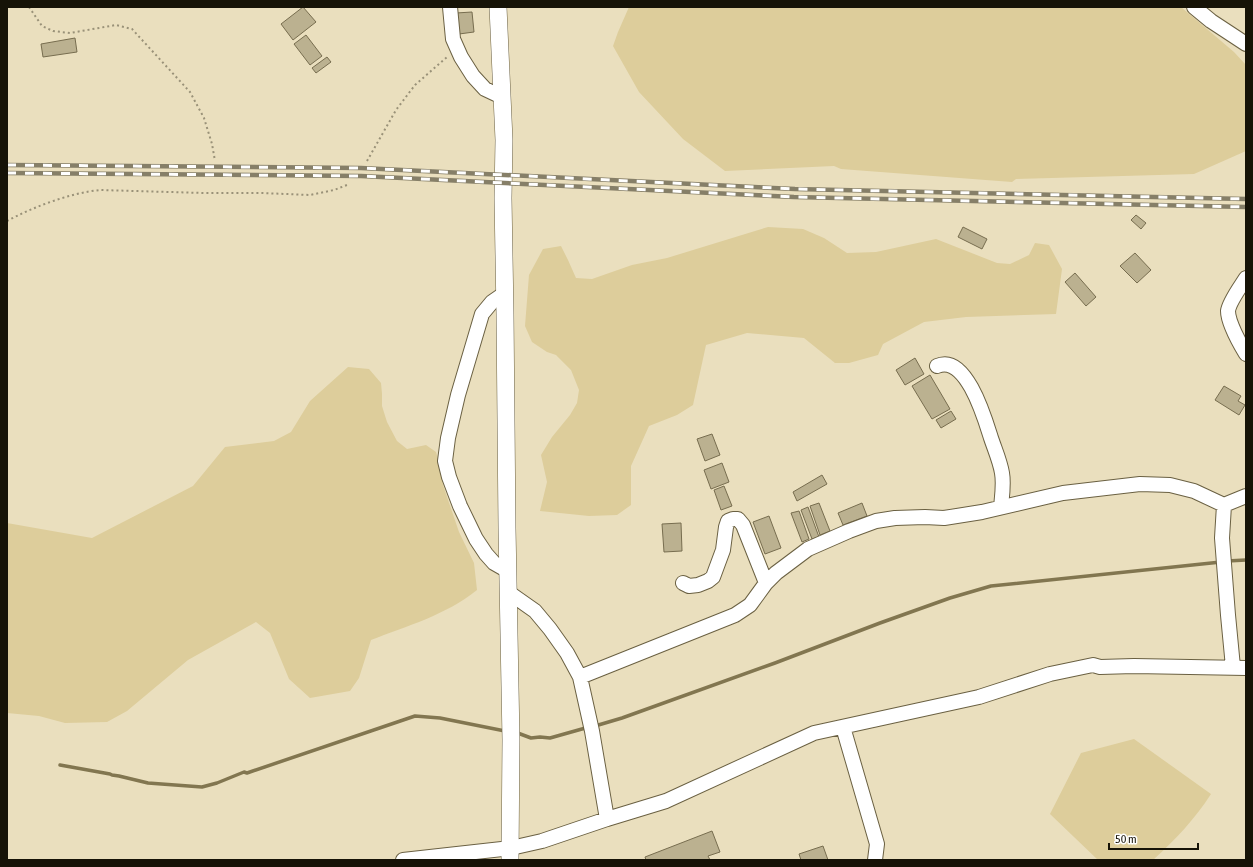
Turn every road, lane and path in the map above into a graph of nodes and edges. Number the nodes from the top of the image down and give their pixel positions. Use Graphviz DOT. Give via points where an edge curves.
graph roads {
  1 [pos="29,7"];
  2 [pos="450,7"];
  3 [pos="498,7"];
  4 [pos="1194,7"];
  5 [pos="1246,44"];
  6 [pos="457,49"];
  7 [pos="502,97"];
  8 [pos="215,161"];
  9 [pos="367,161"];
  10 [pos="347,185"];
  11 [pos="7,221"];
  12 [pos="1246,278"];
  13 [pos="505,293"];
  14 [pos="1246,354"];
  15 [pos="937,366"];
  16 [pos="1246,496"];
  17 [pos="1224,505"];
  18 [pos="1001,507"];
  19 [pos="508,571"];
  20 [pos="683,583"];
  21 [pos="766,583"];
  22 [pos="508,592"];
  23 [pos="1240,667"];
  24 [pos="580,677"];
  25 [pos="843,727"];
  26 [pos="607,819"];
  27 [pos="510,854"];
  28 [pos="404,860"];
  29 [pos="875,860"];
  1 -- 8 [label="path" via="42,26 53,31 70,33 116,25 132,30 190,92 204,118"];
  2 -- 6 [label="street" via="453,39"];
  3 -- 7 [label="street"];
  4 -- 5 [label="street" via="1211,22"];
  6 -- 7 [label="street" via="473,76 485,89"];
  6 -- 9 [label="path" via="415,86 396,110"];
  7 -- 13 [label="street"];
  10 -- 11 [label="path" via="310,195 85,191 31,209"];
  12 -- 14 [label="street" via="1228,310 1240,345"];
  13 -- 19 [label="street"];
  13 -- 19 [label="street" via="492,302 482,314 458,395 448,438 446,461 460,506 476,539 494,563"];
  15 -- 18 [label="street" via="945,364 957,370 980,403 1002,472"];
  16 -- 17 [label="street"];
  17 -- 18 [label="street" via="1194,491 1170,485 1140,484 1063,493"];
  17 -- 23 [label="street" via="1222,538 1228,615"];
  18 -- 21 [label="street" via="944,518 895,518 876,521 808,549 776,572"];
  19 -- 22 [label="street"];
  20 -- 21 [label="street" via="688,586 698,585 713,578 723,550 728,521 738,519 743,525"];
  21 -- 24 [label="street" via="750,605 734,615"];
  22 -- 24 [label="street" via="535,611 567,653"];
  22 -- 27 [label="street"];
  23 -- 25 [label="street" via="1093,665 1050,674 979,697"];
  24 -- 26 [label="street"];
  25 -- 26 [label="street" via="814,733 666,801"];
  25 -- 29 [label="street" via="877,844"];
  26 -- 27 [label="street"];
  27 -- 28 [label="street"];
}
